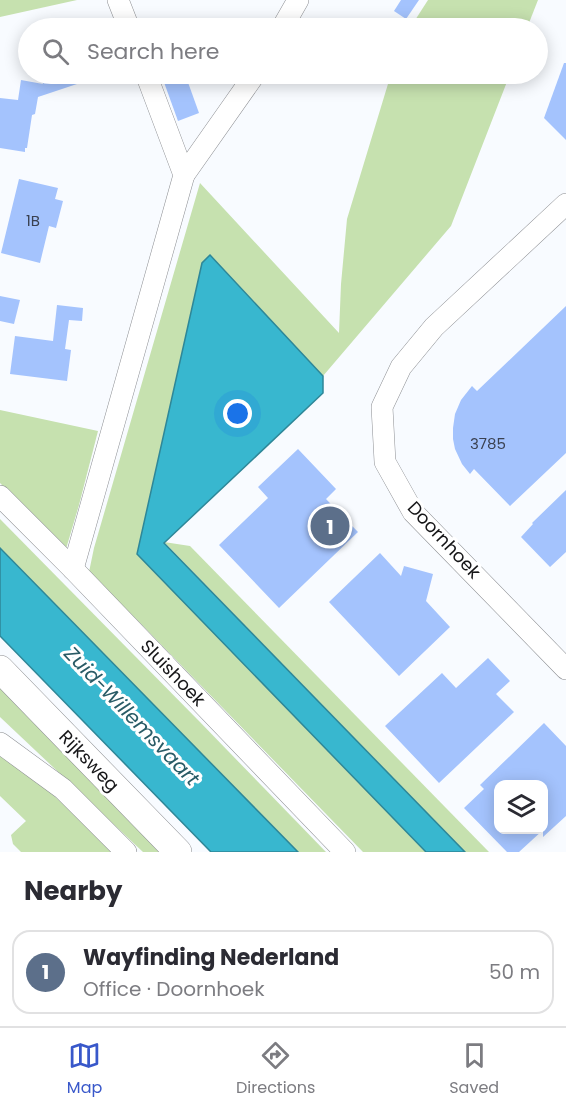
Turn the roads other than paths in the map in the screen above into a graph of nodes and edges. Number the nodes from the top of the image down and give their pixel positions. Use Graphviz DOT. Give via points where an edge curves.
graph roads {
  1 [pos="118,0"];
  2 [pos="298,0"];
  3 [pos="125,18"];
  4 [pos="288,18"];
  5 [pos="150,84"];
  6 [pos="248,84"];
  7 [pos="184,175"];
  8 [pos="566,204"];
  9 [pos="0,496"];
  10 [pos="73,569"];
  11 [pos="0,669"];
  12 [pos="566,669"];
  13 [pos="0,743"];
  14 [pos="126,852"];
  15 [pos="178,852"];
  16 [pos="345,852"];
  1 -- 3 [label="street"];
  2 -- 4 [label="street"];
  5 -- 7 [label="street"];
  6 -- 7 [label="street"];
  7 -- 10 [label="street"];
  8 -- 12 [label="street, Doornhoek" via="434,327 401,367 382,407 385,462 413,512"];
  9 -- 10 [label="street, Sluishoek"];
  10 -- 16 [label="street, Sluishoek"];
  11 -- 15 [label="main road, Rijksweg"];
  13 -- 14 [label="street, Rijksweg" via="63,789"];
}
